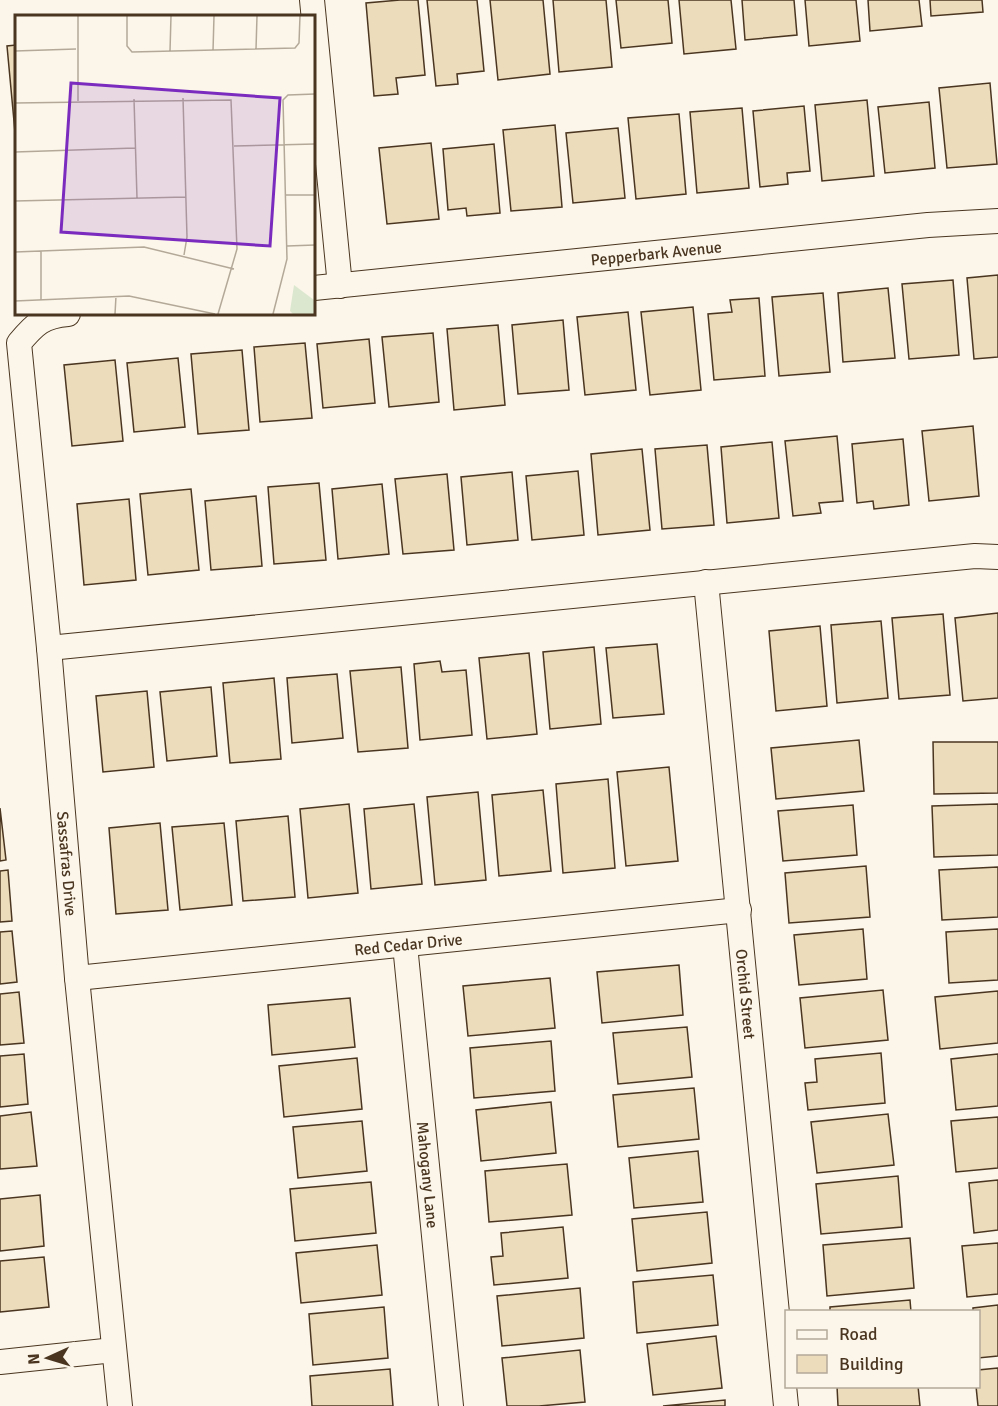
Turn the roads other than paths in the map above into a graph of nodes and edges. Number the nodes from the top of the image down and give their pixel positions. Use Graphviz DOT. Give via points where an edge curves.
graph roads {
  1 [pos="312,0"];
  2 [pos="313,15"];
  3 [pos="315,31"];
  4 [pos="998,221"];
  5 [pos="340,286"];
  6 [pos="315,288"];
  7 [pos="51,315"];
  8 [pos="998,557"];
  9 [pos="706,582"];
  10 [pos="49,648"];
  11 [pos="739,910"];
  12 [pos="405,945"];
  13 [pos="77,978"];
  14 [pos="114,1350"];
  15 [pos="0,1362"];
  16 [pos="120,1406"];
  17 [pos="451,1406"];
  18 [pos="786,1406"];
  1 -- 2 [label="street"];
  3 -- 5 [label="street"];
  4 -- 5 [label="street, Pepperbark Avenue"];
  5 -- 6 [label="street, Pepperbark Avenue"];
  7 -- 10 [label="street, Sassafras Drive" via="34,325 19,343"];
  8 -- 9 [label="street"];
  9 -- 10 [label="street"];
  9 -- 11 [label="street, Orchid Street"];
  10 -- 13 [label="street, Sassafras Drive"];
  11 -- 12 [label="street, Red Cedar Drive"];
  11 -- 18 [label="street, Orchid Street"];
  12 -- 13 [label="street, Red Cedar Drive"];
  12 -- 17 [label="street, Mahogany Lane"];
  13 -- 14 [label="street, Sassafras Drive"];
  14 -- 15 [label="street"];
  14 -- 16 [label="street, Sassafras Drive"];
}
